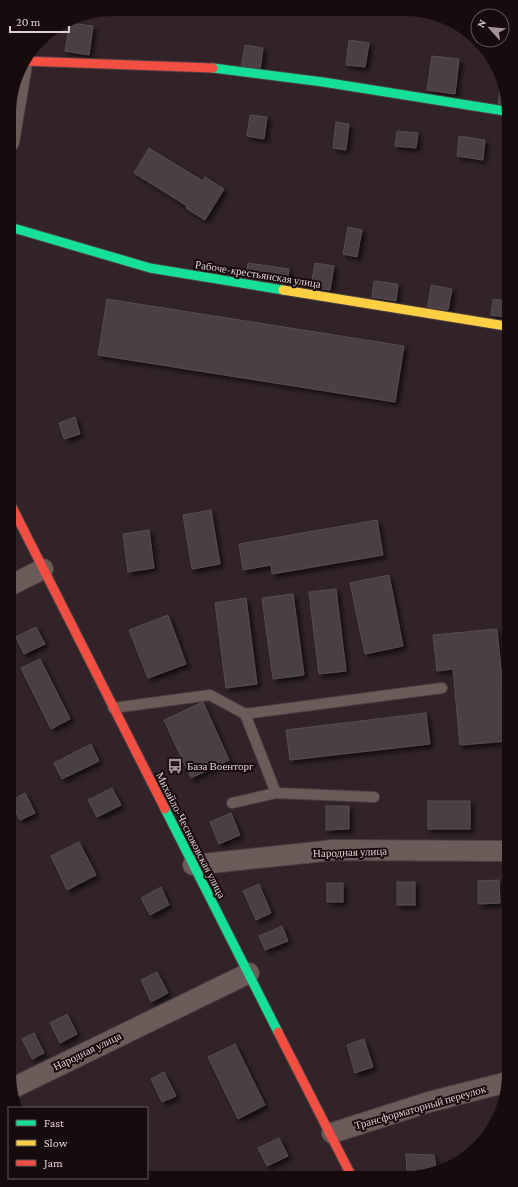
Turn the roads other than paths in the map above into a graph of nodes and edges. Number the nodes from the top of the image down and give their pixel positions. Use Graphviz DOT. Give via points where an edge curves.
graph roads {
  1 [pos="31,61"];
  2 [pos="502,110"];
  3 [pos="16,229"];
  4 [pos="502,325"];
  5 [pos="16,515"];
  6 [pos="43,569"];
  7 [pos="16,582"];
  8 [pos="442,688"];
  9 [pos="113,708"];
  10 [pos="246,714"];
  11 [pos="276,793"];
  12 [pos="374,797"];
  13 [pos="232,803"];
  14 [pos="502,851"];
  15 [pos="193,865"];
  16 [pos="249,973"];
  17 [pos="501,1084"];
  18 [pos="17,1086"];
  19 [pos="332,1133"];
  20 [pos="349,1171"];
  1 -- 2 [label="street" via="200,66 323,82"];
  3 -- 4 [label="street, Рабоче-крестьянская улица" via="150,268"];
  5 -- 6 [label="street, Михайло-Чесноковская улица"];
  6 -- 7 [label="street"];
  6 -- 9 [label="street, Михайло-Чесноковская улица"];
  8 -- 10 [label="lane"];
  9 -- 10 [label="lane" via="210,696"];
  9 -- 15 [label="street, Михайло-Чесноковская улица"];
  10 -- 11 [label="lane"];
  11 -- 12 [label="lane"];
  11 -- 13 [label="lane"];
  14 -- 15 [label="street, Народная улица" via="334,850"];
  15 -- 16 [label="street, Михайло-Чесноковская улица"];
  16 -- 18 [label="street, Народная улица"];
  16 -- 19 [label="street, Михайло-Чесноковская улица"];
  17 -- 19 [label="street, Трансформаторный переулок" via="429,1102"];
  19 -- 20 [label="street, Михайло-Чесноковская улица"];
}
